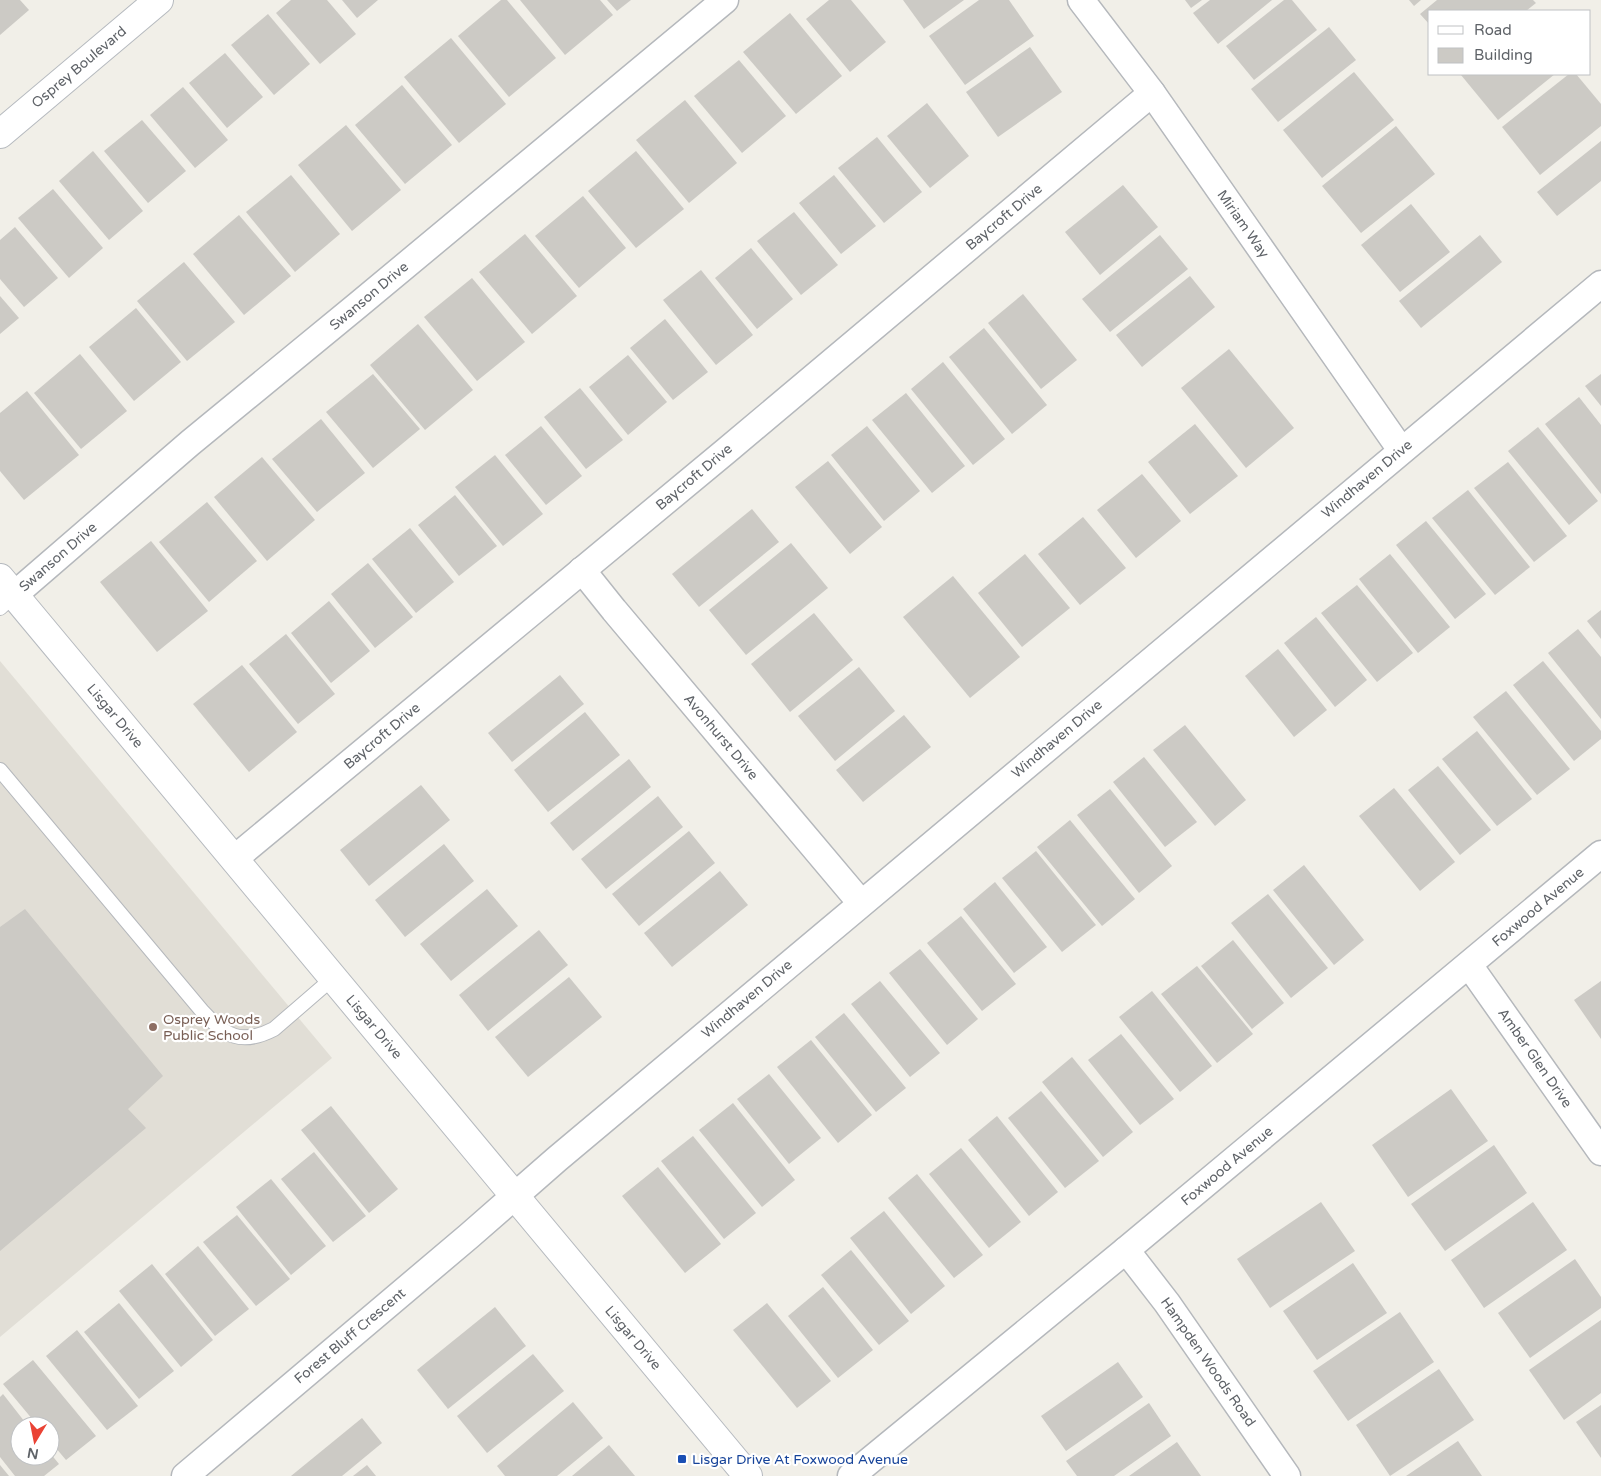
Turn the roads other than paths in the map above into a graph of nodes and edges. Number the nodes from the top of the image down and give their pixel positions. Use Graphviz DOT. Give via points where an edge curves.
graph roads {
  1 [pos="158,0"];
  2 [pos="725,0"];
  3 [pos="1081,0"];
  4 [pos="1152,93"];
  5 [pos="0,134"];
  6 [pos="1601,284"];
  7 [pos="1401,450"];
  8 [pos="582,570"];
  9 [pos="5,594"];
  10 [pos="0,770"];
  11 [pos="1601,854"];
  12 [pos="234,859"];
  13 [pos="861,903"];
  14 [pos="1469,965"];
  15 [pos="332,978"];
  16 [pos="1601,1152"];
  17 [pos="515,1195"];
  18 [pos="1126,1250"];
  19 [pos="185,1476"];
  20 [pos="748,1476"];
  21 [pos="850,1476"];
  22 [pos="1287,1476"];
  1 -- 5 [label="street, Osprey Boulevard"];
  2 -- 9 [label="street, Swanson Drive"];
  3 -- 4 [label="street, Miriam Way"];
  4 -- 7 [label="street, Miriam Way"];
  4 -- 8 [label="street, Baycroft Drive"];
  6 -- 7 [label="street, Windhaven Drive"];
  7 -- 13 [label="street, Windhaven Drive"];
  8 -- 12 [label="street, Baycroft Drive"];
  8 -- 13 [label="street, Avonhurst Drive"];
  9 -- 12 [label="street, Lisgar Drive"];
  10 -- 15 [label="lane" via="202,1011 228,1033 248,1039 263,1035 292,1015"];
  11 -- 14 [label="street, Foxwood Avenue"];
  12 -- 15 [label="street, Lisgar Drive"];
  13 -- 17 [label="street, Windhaven Drive"];
  14 -- 16 [label="street, Amber Glen Drive"];
  14 -- 18 [label="street, Foxwood Avenue"];
  15 -- 17 [label="street, Lisgar Drive"];
  17 -- 19 [label="street, Forest Bluff Crescent"];
  17 -- 20 [label="street, Lisgar Drive"];
  18 -- 21 [label="street, Foxwood Avenue"];
  18 -- 22 [label="street, Hampden Woods Road" via="1167,1303"];
}
